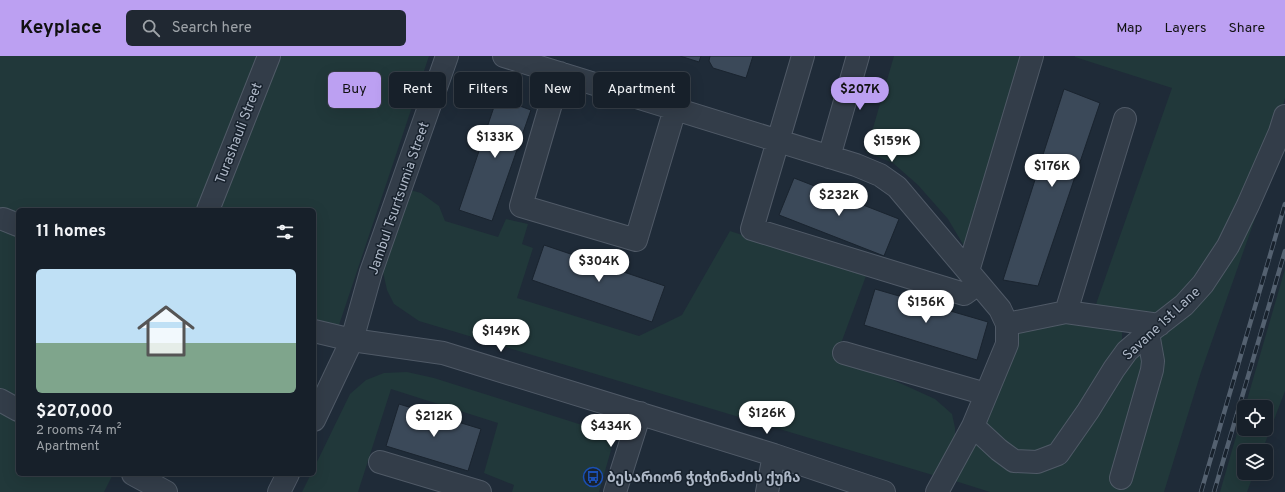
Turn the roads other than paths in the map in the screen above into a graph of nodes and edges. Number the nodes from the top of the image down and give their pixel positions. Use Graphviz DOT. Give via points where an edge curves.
graph roads {
  1 [pos="269,56"];
  2 [pos="448,56"];
  3 [pos="504,56"];
  4 [pos="803,56"];
  5 [pos="858,56"];
  6 [pos="1032,56"];
  7 [pos="557,72"];
  8 [pos="585,81"];
  9 [pos="550,108"];
  10 [pos="675,109"];
  11 [pos="1285,116"];
  12 [pos="1125,119"];
  13 [pos="778,141"];
  14 [pos="829,157"];
  15 [pos="209,208"];
  16 [pos="973,278"];
  17 [pos="1066,312"];
  18 [pos="1007,324"];
  19 [pos="1153,329"];
  20 [pos="316,331"];
  21 [pos="352,340"];
  22 [pos="844,353"];
  23 [pos="986,394"];
  24 [pos="0,400"];
  25 [pos="16,409"];
  26 [pos="640,413"];
  27 [pos="316,416"];
  28 [pos="973,426"];
  29 [pos="774,455"];
  30 [pos="380,462"];
  31 [pos="137,476"];
  32 [pos="287,476"];
  33 [pos="1121,478"];
  34 [pos="440,486"];
  35 [pos="166,492"];
  36 [pos="279,492"];
  37 [pos="480,492"];
  38 [pos="615,492"];
  39 [pos="767,492"];
  40 [pos="884,492"];
  41 [pos="937,492"];
  1 -- 15 [label="street, Turashauli Street"];
  2 -- 21 [label="street, Jambul Tsurtsumia Street" via="371,272"];
  3 -- 7 [label="street"];
  4 -- 13 [label="street"];
  5 -- 14 [label="street"];
  6 -- 16 [label="street"];
  8 -- 10 [label="street"];
  9 -- 10 [label="street" via="521,206 636,240"];
  10 -- 13 [label="street"];
  11 -- 19 [label="street, Savane 1st Lane" via="1251,199 1228,246 1203,284 1184,305"];
  12 -- 17 [label="street"];
  13 -- 14 [label="street"];
  13 -- 16 [label="street" via="752,229 964,294"];
  14 -- 16 [label="street" via="880,175 897,187"];
  16 -- 18 [label="street" via="1000,310"];
  17 -- 18 [label="street"];
  17 -- 19 [label="street"];
  18 -- 23 [label="street" via="1007,344"];
  19 -- 28 [label="street, Savane 1st Lane" via="1127,351 1058,454 1037,462 1014,461"];
  19 -- 33 [label="street" via="1152,370"];
  20 -- 21 [label="street"];
  21 -- 26 [label="street" via="443,353"];
  21 -- 27 [label="street, Jambul Tsurtsumia Street"];
  22 -- 23 [label="street"];
  23 -- 28 [label="street"];
  24 -- 25 [label="street"];
  26 -- 29 [label="street"];
  26 -- 38 [label="street"];
  28 -- 41 [label="street"];
  29 -- 39 [label="street"];
  29 -- 40 [label="street"];
  30 -- 34 [label="street"];
  31 -- 35 [label="street"];
  32 -- 36 [label="street"];
  34 -- 37 [label="street"];
}
